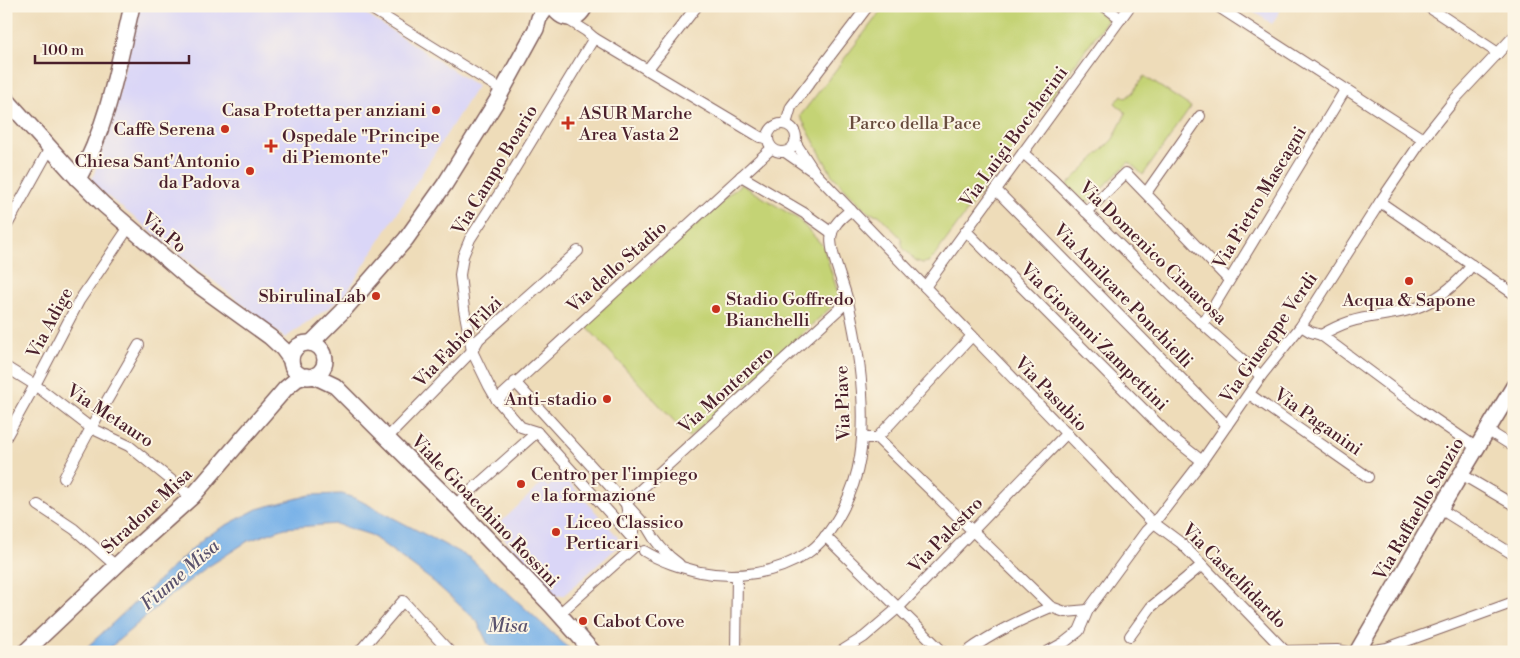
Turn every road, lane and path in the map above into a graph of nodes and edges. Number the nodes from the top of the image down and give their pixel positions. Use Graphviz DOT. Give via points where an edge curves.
graph roads {
  1 [pos="132,6"];
  2 [pos="367,6"];
  3 [pos="697,6"];
  4 [pos="868,6"];
  5 [pos="1104,6"];
  6 [pos="1130,6"];
  7 [pos="1217,6"];
  8 [pos="1427,6"];
  9 [pos="571,10"];
  10 [pos="1120,19"];
  11 [pos="1514,36"];
  12 [pos="594,38"];
  13 [pos="1498,53"];
  14 [pos="647,70"];
  15 [pos="502,90"];
  16 [pos="1345,90"];
  17 [pos="6,99"];
  18 [pos="1200,116"];
  19 [pos="786,124"];
  20 [pos="1423,140"];
  21 [pos="795,142"];
  22 [pos="770,143"];
  23 [pos="50,148"];
  24 [pos="785,152"];
  25 [pos="1023,153"];
  26 [pos="816,174"];
  27 [pos="741,176"];
  28 [pos="78,179"];
  29 [pos="996,190"];
  30 [pos="1146,193"];
  31 [pos="1380,202"];
  32 [pos="851,210"];
  33 [pos="1086,212"];
  34 [pos="6,227"];
  35 [pos="129,227"];
  36 [pos="966,231"];
  37 [pos="832,233"];
  38 [pos="578,251"];
  39 [pos="1472,266"];
  40 [pos="1229,280"];
  41 [pos="925,287"];
  42 [pos="1514,294"];
  43 [pos="848,301"];
  44 [pos="343,311"];
  45 [pos="1202,324"];
  46 [pos="1300,326"];
  47 [pos="1321,335"];
  48 [pos="972,336"];
  49 [pos="270,337"];
  50 [pos="306,344"];
  51 [pos="139,345"];
  52 [pos="472,351"];
  53 [pos="325,359"];
  54 [pos="292,363"];
  55 [pos="6,367"];
  56 [pos="310,376"];
  57 [pos="1261,376"];
  58 [pos="515,382"];
  59 [pos="35,385"];
  60 [pos="1514,386"];
  61 [pos="286,388"];
  62 [pos="1249,394"];
  63 [pos="348,400"];
  64 [pos="496,400"];
  65 [pos="1227,425"];
  66 [pos="91,428"];
  67 [pos="1487,430"];
  68 [pos="536,432"];
  69 [pos="1067,433"];
  70 [pos="6,437"];
  71 [pos="388,438"];
  72 [pos="862,438"];
  73 [pos="877,438"];
  74 [pos="1514,447"];
  75 [pos="1477,448"];
  76 [pos="1202,461"];
  77 [pos="1461,474"];
  78 [pos="1368,477"];
  79 [pos="64,478"];
  80 [pos="192,497"];
  81 [pos="626,503"];
  82 [pos="38,505"];
  83 [pos="455,505"];
  84 [pos="1514,505"];
  85 [pos="1440,509"];
  86 [pos="1154,523"];
  87 [pos="973,530"];
  88 [pos="652,535"];
  89 [pos="825,536"];
  90 [pos="633,539"];
  91 [pos="644,551"];
  92 [pos="1514,555"];
  93 [pos="116,566"];
  94 [pos="1202,566"];
  95 [pos="686,569"];
  96 [pos="737,575"];
  97 [pos="1514,602"];
  98 [pos="1051,607"];
  99 [pos="898,608"];
  100 [pos="1088,610"];
  101 [pos="559,614"];
  102 [pos="1130,636"];
  103 [pos="1285,651"];
  104 [pos="25,652"];
  105 [pos="359,652"];
  106 [pos="450,652"];
  107 [pos="593,652"];
  108 [pos="736,652"];
  109 [pos="840,652"];
  110 [pos="943,652"];
  111 [pos="967,652"];
  112 [pos="1047,652"];
  113 [pos="1350,652"];
  114 [pos="1357,652"];
  115 [pos="1363,652"];
  1 -- 28 [label="street" via="108,108"];
  2 -- 15 [label="street"];
  3 -- 14 [label="street"];
  4 -- 19 [label="street" via="791,106"];
  5 -- 10 [label="street"];
  6 -- 10 [label="street, Via Luigi Boccherini"];
  7 -- 16 [label="street"];
  8 -- 13 [label="street"];
  9 -- 12 [label="street"];
  9 -- 15 [label="street" via="536,29"];
  10 -- 25 [label="street, Via Luigi Boccherini"];
  11 -- 13 [label="street, Via Giuseppe Verdi"];
  12 -- 14 [label="street"];
  12 -- 52 [label="street, Via Campo Boario" via="470,239 463,256 460,276"];
  13 -- 20 [label="street, Via Giuseppe Verdi" via="1455,99"];
  14 -- 22 [label="street"];
  15 -- 44 [label="street" via="445,184 412,231"];
  16 -- 20 [label="street"];
  16 -- 40 [label="street, Via Pietro Mascagni"];
  17 -- 23 [label="street, Via Po"];
  18 -- 30 [label="street"];
  19 -- 21 [label="street" via="795,133"];
  19 -- 22 [label="street" via="774,127 769,134"];
  20 -- 31 [label="street, Via Giuseppe Verdi"];
  21 -- 24 [label="street"];
  21 -- 26 [label="street"];
  22 -- 24 [label="street" via="780,152"];
  22 -- 27 [label="street, Via dello Stadio"];
  23 -- 28 [label="street, Via Po"];
  23 -- 34 [label="street"];
  24 -- 26 [label="street"];
  25 -- 29 [label="street, Via Luigi Boccherini"];
  25 -- 33 [label="street, Via Domenico Cimarosa"];
  26 -- 32 [label="street, Via Pasubio"];
  27 -- 37 [label="street"];
  27 -- 58 [label="street, Via dello Stadio"];
  28 -- 35 [label="street, Via Po"];
  29 -- 36 [label="street, Via Luigi Boccherini"];
  29 -- 65 [label="street, Via Amilcare Ponchielli"];
  30 -- 33 [label="street" via="1126,173"];
  30 -- 40 [label="street"];
  31 -- 39 [label="street"];
  31 -- 46 [label="street, Via Giuseppe Verdi"];
  32 -- 37 [label="street" via="837,223"];
  32 -- 41 [label="street, Via Pasubio"];
  33 -- 45 [label="street, Via Domenico Cimarosa"];
  35 -- 49 [label="street, Via Po" via="191,280"];
  35 -- 59 [label="street, Via Adige" via="79,300"];
  36 -- 41 [label="street, Via Luigi Boccherini"];
  36 -- 76 [label="street, Via Giovanni Zampettini" via="1169,436"];
  37 -- 43 [label="street, Via Piave" via="831,244"];
  38 -- 52 [label="street, Via Fabio Filzi" via="479,339"];
  39 -- 42 [label="street"];
  39 -- 47 [label="street" via="1444,293 1420,306 1396,314 1350,321"];
  40 -- 45 [label="street, Via Pietro Mascagni"];
  41 -- 48 [label="street, Via Pasubio"];
  43 -- 72 [label="street, Via Piave" via="858,358"];
  43 -- 81 [label="street, Via Montenero"];
  44 -- 50 [label="street"];
  44 -- 53 [label="street" via="330,338"];
  45 -- 57 [label="street, Via Domenico Cimarosa"];
  46 -- 47 [label="street"];
  46 -- 57 [label="street, Via Giuseppe Verdi"];
  47 -- 75 [label="street"];
  48 -- 69 [label="street, Via Pasubio"];
  48 -- 73 [label="street"];
  49 -- 50 [label="street, Via Po"];
  49 -- 54 [label="street, Via Po" via="284,349"];
  50 -- 53 [label="street" via="320,347"];
  50 -- 54 [label="street" via="294,351"];
  51 -- 66 [label="street"];
  52 -- 64 [label="street, Via Campo Boario"];
  52 -- 71 [label="street, Via Fabio Filzi"];
  53 -- 56 [label="street" via="321,371"];
  53 -- 63 [label="street, Viale Gioacchino Rossini"];
  54 -- 56 [label="street" via="298,373"];
  54 -- 61 [label="street, Stradone Misa"];
  55 -- 59 [label="street, Via Metauro"];
  56 -- 61 [label="street, Stradone Misa" via="297,379"];
  56 -- 63 [label="street, Viale Gioacchino Rossini" via="335,386"];
  57 -- 62 [label="street, Via Giuseppe Verdi"];
  58 -- 64 [label="street, Via dello Stadio"];
  58 -- 81 [label="street"];
  59 -- 66 [label="street, Via Metauro"];
  59 -- 70 [label="street, Via Adige"];
  60 -- 67 [label="street, Via Raffaello Sanzio"];
  61 -- 80 [label="street, Stradone Misa"];
  62 -- 65 [label="street, Via Giuseppe Verdi"];
  62 -- 78 [label="street, Via Paganini"];
  63 -- 71 [label="street, Viale Gioacchino Rossini"];
  64 -- 68 [label="street, Via Campo Boario" via="521,427"];
  65 -- 76 [label="street, Via Giuseppe Verdi"];
  66 -- 79 [label="street"];
  66 -- 80 [label="street, Via Metauro" via="129,446"];
  67 -- 74 [label="street"];
  67 -- 75 [label="street, Via Raffaello Sanzio"];
  68 -- 83 [label="street"];
  68 -- 90 [label="street"];
  69 -- 86 [label="street, Via Pasubio"];
  69 -- 87 [label="street, Via Palestro"];
  71 -- 83 [label="street, Viale Gioacchino Rossini"];
  72 -- 73 [label="street"];
  72 -- 89 [label="street, Via Piave" via="852,488 842,511"];
  73 -- 87 [label="street"];
  75 -- 77 [label="street, Via Raffaello Sanzio"];
  76 -- 86 [label="street, Via Giuseppe Verdi"];
  77 -- 84 [label="street"];
  77 -- 85 [label="street, Via Raffaello Sanzio"];
  80 -- 93 [label="street, Stradone Misa"];
  81 -- 88 [label="street"];
  81 -- 90 [label="street"];
  82 -- 93 [label="street" via="74,529"];
  83 -- 101 [label="street, Viale Gioacchino Rossini"];
  85 -- 92 [label="street"];
  85 -- 114 [label="street, Via Raffaello Sanzio"];
  86 -- 94 [label="street, Via Castelfidardo" via="1182,543"];
  86 -- 100 [label="street, Via Giuseppe Verdi"];
  87 -- 98 [label="street"];
  87 -- 99 [label="street, Via Palestro"];
  88 -- 90 [label="street" via="640,529"];
  88 -- 91 [label="street" via="652,544"];
  88 -- 95 [label="street" via="672,559"];
  89 -- 96 [label="street, Via Piave" via="807,554 781,567"];
  89 -- 99 [label="street"];
  90 -- 91 [label="street" via="638,550"];
  90 -- 101 [label="street"];
  91 -- 95 [label="street, Via Piave"];
  93 -- 104 [label="street, Stradone Misa"];
  94 -- 102 [label="street" via="1151,607"];
  94 -- 103 [label="street, Via Castelfidardo"];
  95 -- 96 [label="street, Via Piave"];
  96 -- 108 [label="street"];
  97 -- 115 [label="street" via="1386,648"];
  98 -- 100 [label="street" via="1065,612"];
  98 -- 111 [label="street" via="976,644"];
  99 -- 109 [label="street, Via Palestro" via="864,637"];
  99 -- 110 [label="street"];
  100 -- 112 [label="street, Via Giuseppe Verdi" via="1079,631"];
  101 -- 107 [label="street, Viale Gioacchino Rossini"];
  103 -- 113 [label="street, Via Castelfidardo"];
  105 -- 106 [label="street" via="403,602"];
}
